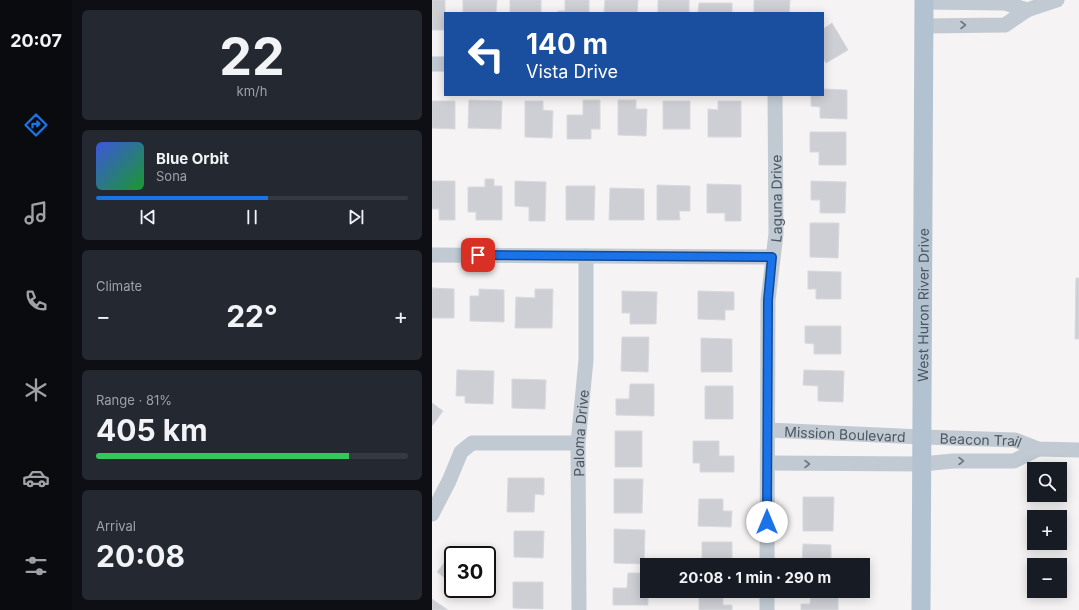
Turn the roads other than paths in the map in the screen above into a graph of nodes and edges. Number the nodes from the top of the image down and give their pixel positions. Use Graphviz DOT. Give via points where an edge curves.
graph roads {
  1 [pos="1057,0"];
  2 [pos="924,1"];
  3 [pos="1027,10"];
  4 [pos="924,26"];
  5 [pos="432,64"];
  6 [pos="444,64"];
  7 [pos="775,96"];
  8 [pos="432,255"];
  9 [pos="586,256"];
  10 [pos="772,257"];
  11 [pos="768,430"];
  12 [pos="922,437"];
  13 [pos="578,443"];
  14 [pos="1038,449"];
  15 [pos="1079,450"];
  16 [pos="768,464"];
  17 [pos="922,464"];
  18 [pos="432,514"];
  19 [pos="767,558"];
  20 [pos="767,598"];
  21 [pos="579,610"];
  22 [pos="767,610"];
  23 [pos="921,610"];
  1 -- 3 [label="street"];
  2 -- 3 [label="street" via="1005,3"];
  2 -- 4 [label="main road, West Huron River Drive"];
  4 -- 3 [label="street, one-way" via="1005,25"];
  4 -- 12 [label="main road, West Huron River Drive"];
  5 -- 6 [label="street"];
  7 -- 10 [label="street, Laguna Drive" via="776,234"];
  8 -- 9 [label="street"];
  9 -- 10 [label="street"];
  9 -- 13 [label="street, Paloma Drive" via="586,360"];
  10 -- 11 [label="street, Laguna Drive" via="768,300"];
  11 -- 12 [label="street, Mission Boulevard"];
  11 -- 16 [label="street, Laguna Drive"];
  12 -- 14 [label="street, Beacon Trail" via="1015,440"];
  12 -- 17 [label="main road, West Huron River Drive"];
  13 -- 18 [label="street" via="472,443 461,452"];
  13 -- 21 [label="street, Paloma Drive"];
  14 -- 15 [label="street, Beacon Trail"];
  17 -- 14 [label="street, Beacon Trail, one-way" via="1014,461"];
  16 -- 17 [label="street, Mission Boulevard, one-way"];
  16 -- 19 [label="street, Laguna Drive"];
  17 -- 23 [label="main road, West Huron River Drive"];
  20 -- 22 [label="street"];
}
